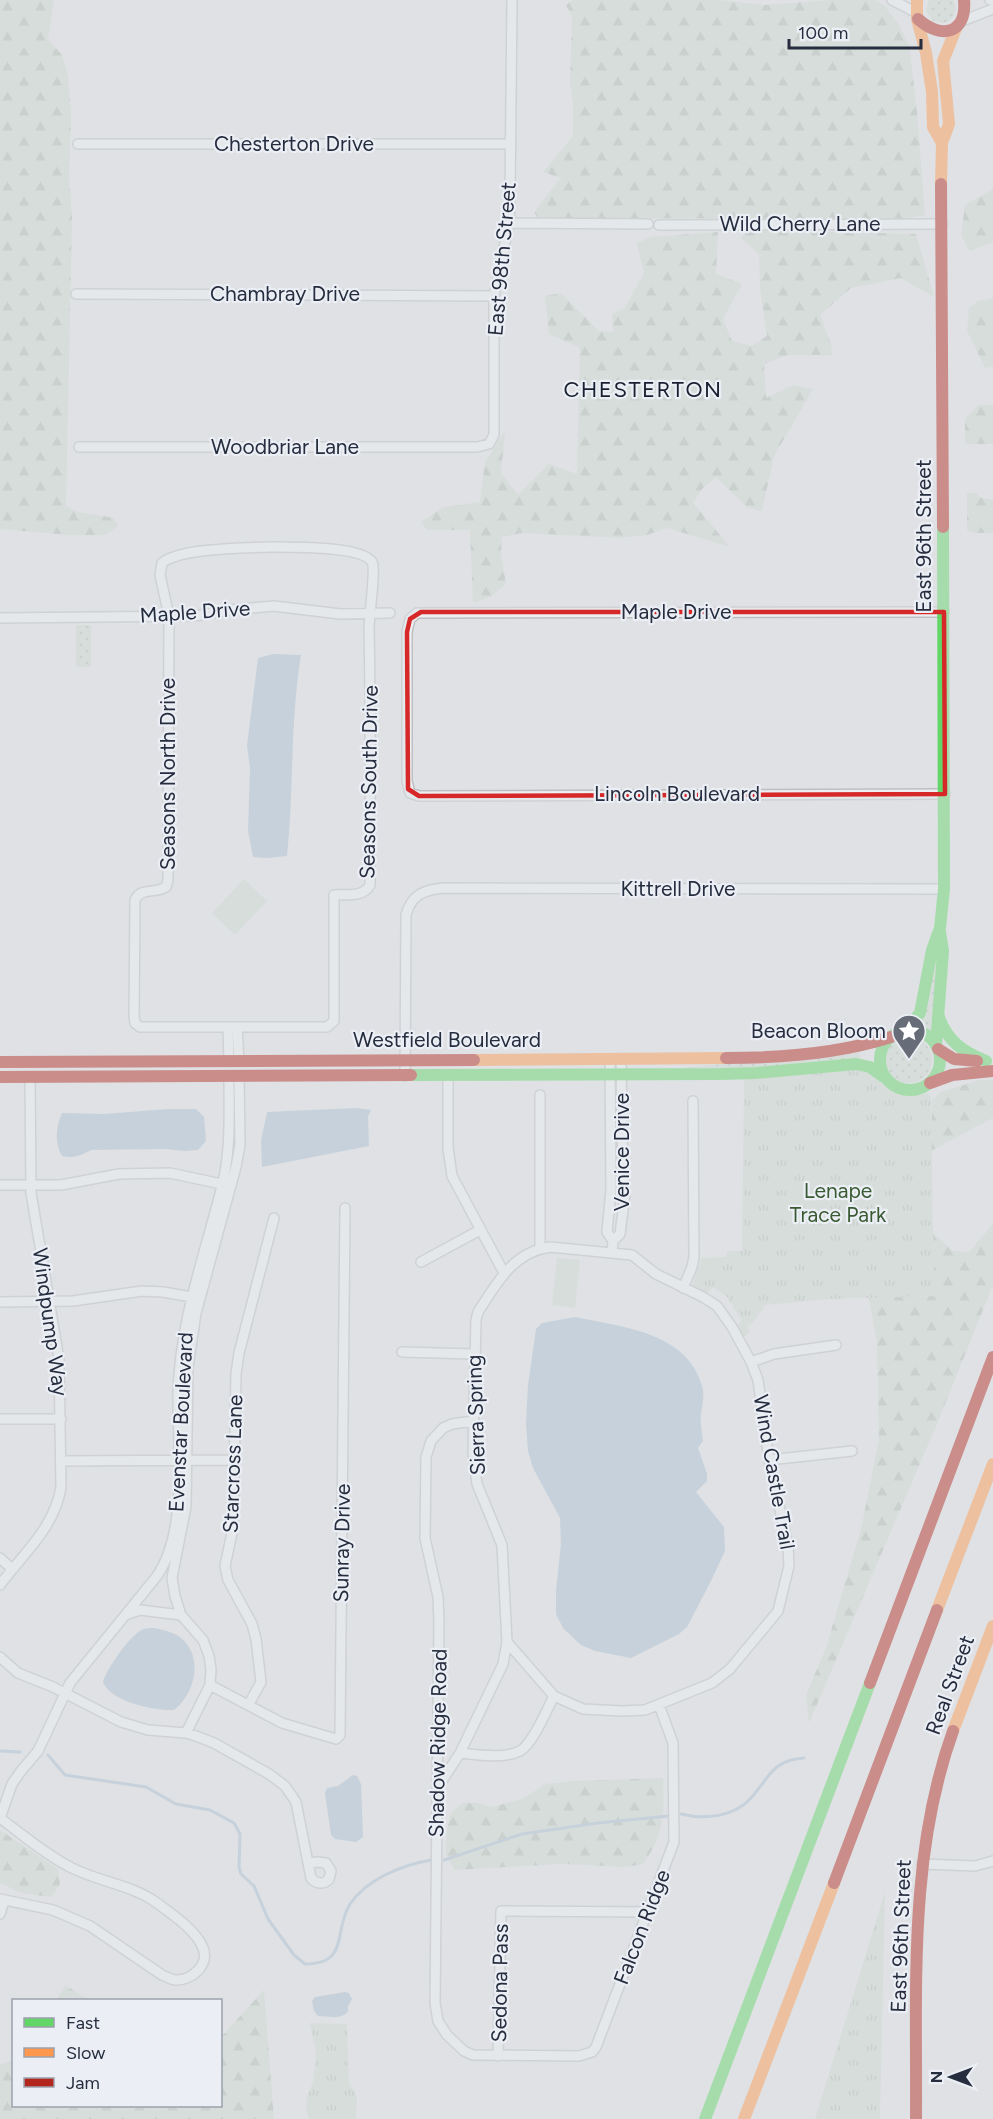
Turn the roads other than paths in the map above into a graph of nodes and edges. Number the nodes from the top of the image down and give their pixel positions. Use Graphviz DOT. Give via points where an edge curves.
graph roads {
  1 [pos="512,0"];
  2 [pos="892,0"];
  3 [pos="964,0"];
  4 [pos="993,9"];
  5 [pos="917,10"];
  6 [pos="960,23"];
  7 [pos="942,143"];
  8 [pos="78,144"];
  9 [pos="511,144"];
  10 [pos="509,223"];
  11 [pos="648,224"];
  12 [pos="942,224"];
  13 [pos="659,225"];
  14 [pos="76,294"];
  15 [pos="494,296"];
  16 [pos="489,444"];
  17 [pos="79,447"];
  18 [pos="944,612"];
  19 [pos="369,613"];
  20 [pos="390,613"];
  21 [pos="169,616"];
  22 [pos="0,618"];
  23 [pos="410,793"];
  24 [pos="945,794"];
  25 [pos="944,889"];
  26 [pos="940,928"];
  27 [pos="937,1011"];
  28 [pos="233,1027"];
  29 [pos="894,1035"];
  30 [pos="937,1047"];
  31 [pos="405,1060"];
  32 [pos="616,1060"];
  33 [pos="234,1061"];
  34 [pos="0,1062"];
  35 [pos="991,1064"];
  36 [pos="616,1074"];
  37 [pos="448,1075"];
  38 [pos="405,1076"];
  39 [pos="0,1077"];
  40 [pos="30,1077"];
  41 [pos="234,1077"];
  42 [pos="887,1079"];
  43 [pos="928,1083"];
  44 [pos="540,1095"];
  45 [pos="693,1101"];
  46 [pos="0,1185"];
  47 [pos="31,1185"];
  48 [pos="227,1185"];
  49 [pos="345,1208"];
  50 [pos="274,1218"];
  51 [pos="480,1230"];
  52 [pos="613,1241"];
  53 [pos="540,1248"];
  54 [pos="612,1252"];
  55 [pos="421,1262"];
  56 [pos="504,1273"];
  57 [pos="683,1288"];
  58 [pos="196,1297"];
  59 [pos="0,1302"];
  60 [pos="50,1302"];
  61 [pos="836,1345"];
  62 [pos="402,1352"];
  63 [pos="474,1354"];
  64 [pos="993,1357"];
  65 [pos="750,1362"];
  66 [pos="0,1419"];
  67 [pos="61,1419"];
  68 [pos="473,1421"];
  69 [pos="852,1451"];
  70 [pos="183,1460"];
  71 [pos="234,1460"];
  72 [pos="769,1460"];
  73 [pos="61,1461"];
  74 [pos="993,1464"];
  75 [pos="0,1558"];
  76 [pos="12,1569"];
  77 [pos="0,1585"];
  78 [pos="126,1614"];
  79 [pos="182,1615"];
  80 [pos="993,1626"];
  81 [pos="507,1642"];
  82 [pos="0,1657"];
  83 [pos="210,1685"];
  84 [pos="64,1694"];
  85 [pos="554,1696"];
  86 [pos="249,1704"];
  87 [pos="659,1705"];
  88 [pos="186,1733"];
  89 [pos="460,1753"];
  90 [pos="944,1758"];
  91 [pos="438,1787"];
  92 [pos="0,1818"];
  93 [pos="993,1861"];
  94 [pos="308,1863"];
  95 [pos="922,1864"];
  96 [pos="2,1900"];
  97 [pos="648,1912"];
  98 [pos="0,1914"];
  99 [pos="498,2056"];
  100 [pos="705,2119"];
  101 [pos="744,2119"];
  102 [pos="916,2119"];
  1 -- 9 [label="street, East 98th Street"];
  2 -- 5 [label="street"];
  3 -- 6 [label="main road, East 96th Street"];
  4 -- 6 [label="street"];
  5 -- 6 [label="main road" via="924,27 937,33 951,31"];
  5 -- 7 [label="main road, East 96th Street" via="930,78 933,127"];
  6 -- 7 [label="main road, East 96th Street" via="943,61 949,124"];
  7 -- 12 [label="main road, East 96th Street"];
  8 -- 9 [label="street, Chesterton Drive"];
  9 -- 10 [label="street, East 98th Street"];
  10 -- 11 [label="street"];
  10 -- 15 [label="street, East 98th Street"];
  12 -- 13 [label="street, Wild Cherry Lane"];
  12 -- 18 [label="main road, East 96th Street"];
  14 -- 15 [label="street, Chambray Drive"];
  15 -- 16 [label="street, East 98th Street" via="494,435"];
  16 -- 17 [label="street, Woodbriar Lane"];
  18 -- 23 [label="street, Maple Drive" via="417,613 410,619 407,633"];
  18 -- 24 [label="main road, East 96th Street"];
  19 -- 20 [label="street, Maple Drive"];
  19 -- 21 [label="street, Maple Drive" via="340,614 274,606"];
  19 -- 21 [label="street" via="374,569 362,554 270,547 169,557 162,563 160,574"];
  19 -- 28 [label="street, Seasons South Drive" via="370,885 361,894 334,895 334,1021 327,1027"];
  21 -- 22 [label="street, Maple Drive"];
  21 -- 28 [label="street, Seasons North Drive" via="168,880 162,890 141,892 135,900 135,1023 140,1027"];
  23 -- 24 [label="street, Lincoln Boulevard"];
  24 -- 25 [label="main road, East 96th Street"];
  25 -- 26 [label="main road, East 96th Street"];
  25 -- 31 [label="street, Kittrell Drive" via="425,891 408,907 405,925"];
  26 -- 27 [label="main road, East 96th Street"];
  26 -- 29 [label="main road, East 96th Street" via="920,1013"];
  27 -- 30 [label="main road, East 96th Street"];
  27 -- 35 [label="main road" via="941,1025 955,1045"];
  28 -- 33 [label="street"];
  29 -- 30 [label="main road" via="911,1030 920,1032"];
  29 -- 32 [label="main road, Westfield Boulevard" via="847,1049 762,1058"];
  29 -- 42 [label="main road" via="880,1055"];
  30 -- 35 [label="main road" via="954,1059"];
  30 -- 43 [label="main road" via="939,1068"];
  31 -- 32 [label="main road, Westfield Boulevard"];
  31 -- 33 [label="main road, Westfield Boulevard"];
  31 -- 38 [label="street"];
  32 -- 36 [label="street, Venice Drive"];
  33 -- 34 [label="main road, Westfield Boulevard"];
  35 -- 43 [label="main road"];
  36 -- 37 [label="main road, Westfield Boulevard"];
  36 -- 42 [label="main road, Westfield Boulevard" via="756,1073 856,1064 870,1067"];
  36 -- 52 [label="street, Venice Drive" via="607,1232"];
  36 -- 52 [label="street, Venice Drive" via="625,1196 620,1234"];
  37 -- 38 [label="main road, Westfield Boulevard"];
  37 -- 51 [label="street" via="449,1162 456,1185"];
  38 -- 41 [label="main road, Westfield Boulevard"];
  39 -- 40 [label="main road, Westfield Boulevard"];
  40 -- 41 [label="main road, Westfield Boulevard"];
  40 -- 47 [label="street, Windpump Way"];
  41 -- 48 [label="street, Evenstar Boulevard"];
  42 -- 43 [label="main road" via="905,1089 917,1089"];
  44 -- 53 [label="street"];
  45 -- 57 [label="street" via="694,1257"];
  46 -- 47 [label="street"];
  47 -- 48 [label="street" via="61,1185 120,1174 170,1173"];
  47 -- 60 [label="street, Windpump Way"];
  48 -- 58 [label="street, Evenstar Boulevard"];
  49 -- 86 [label="street, Sunray Drive" via="339,1735 336,1739 293,1727"];
  50 -- 71 [label="street, Starcross Lane" via="238,1353"];
  51 -- 55 [label="street"];
  51 -- 56 [label="street"];
  52 -- 54 [label="street, Venice Drive"];
  53 -- 54 [label="street, Sierra Spring"];
  53 -- 56 [label="street, Sierra Spring" via="514,1262"];
  54 -- 57 [label="street, Wind Castle Trail" via="632,1255"];
  56 -- 63 [label="street, Sierra Spring" via="478,1312"];
  57 -- 65 [label="street, Wind Castle Trail" via="717,1306"];
  58 -- 60 [label="street" via="141,1291"];
  58 -- 70 [label="street, Evenstar Boulevard"];
  59 -- 60 [label="street"];
  60 -- 67 [label="street, Windpump Way" via="59,1359"];
  61 -- 65 [label="street" via="774,1354"];
  62 -- 63 [label="street"];
  63 -- 68 [label="street, Sierra Spring"];
  64 -- 100 [label="main road"];
  65 -- 72 [label="street, Wind Castle Trail" via="758,1380"];
  66 -- 67 [label="street"];
  67 -- 73 [label="street, Windpump Way"];
  68 -- 81 [label="street, Sierra Spring" via="477,1484 503,1554"];
  68 -- 91 [label="street, Shadow Ridge Road" via="443,1428 430,1441 426,1457 425,1538 438,1597 439,1621"];
  69 -- 72 [label="street"];
  70 -- 71 [label="street"];
  70 -- 73 [label="street"];
  70 -- 78 [label="street, Evenstar Boulevard" via="167,1558"];
  70 -- 79 [label="street, Evenstar Boulevard" via="186,1506 172,1578"];
  71 -- 86 [label="street, Starcross Lane" via="233,1528 225,1566 228,1581 256,1639 261,1682"];
  72 -- 87 [label="street, Wind Castle Trail" via="789,1556 778,1611 721,1676"];
  73 -- 76 [label="street, Windpump Way" via="61,1488 54,1514"];
  74 -- 101 [label="main road"];
  75 -- 76 [label="street"];
  76 -- 77 [label="street, Windpump Way"];
  78 -- 79 [label="street" via="140,1610"];
  78 -- 84 [label="street, Evenstar Boulevard"];
  79 -- 83 [label="street, Evenstar Boulevard" via="208,1651"];
  80 -- 90 [label="main road, Real Street"];
  81 -- 85 [label="street"];
  81 -- 89 [label="street, Sierra Spring" via="504,1664"];
  82 -- 84 [label="street" via="18,1673"];
  83 -- 86 [label="street, Sunray Drive"];
  83 -- 88 [label="street, Evenstar Boulevard"];
  84 -- 88 [label="street" via="133,1727"];
  84 -- 92 [label="street, Evenstar Boulevard" via="38,1751 12,1784"];
  85 -- 87 [label="street, Wind Castle Trail" via="583,1709 645,1710"];
  85 -- 89 [label="street" via="522,1750 499,1755"];
  87 -- 97 [label="street, Falcon Ridge" via="673,1743 675,1833"];
  88 -- 94 [label="street" via="226,1749 285,1786 299,1811"];
  89 -- 91 [label="street, Sierra Spring"];
  90 -- 95 [label="main road, East 96th Street" via="931,1805"];
  91 -- 99 [label="street, Shadow Ridge Road" via="438,2021 464,2051"];
  92 -- 96 [label="street" via="70,1867 156,1902 193,1932 203,1947 203,1962 196,1973 174,1980 90,1926 53,1910"];
  93 -- 95 [label="street" via="975,1866"];
  95 -- 102 [label="main road, East 96th Street"];
  96 -- 98 [label="street"];
  97 -- 99 [label="street, Falcon Ridge" via="592,2052 579,2056"];
  97 -- 99 [label="street, Sedona Pass" via="501,1911"];
}
